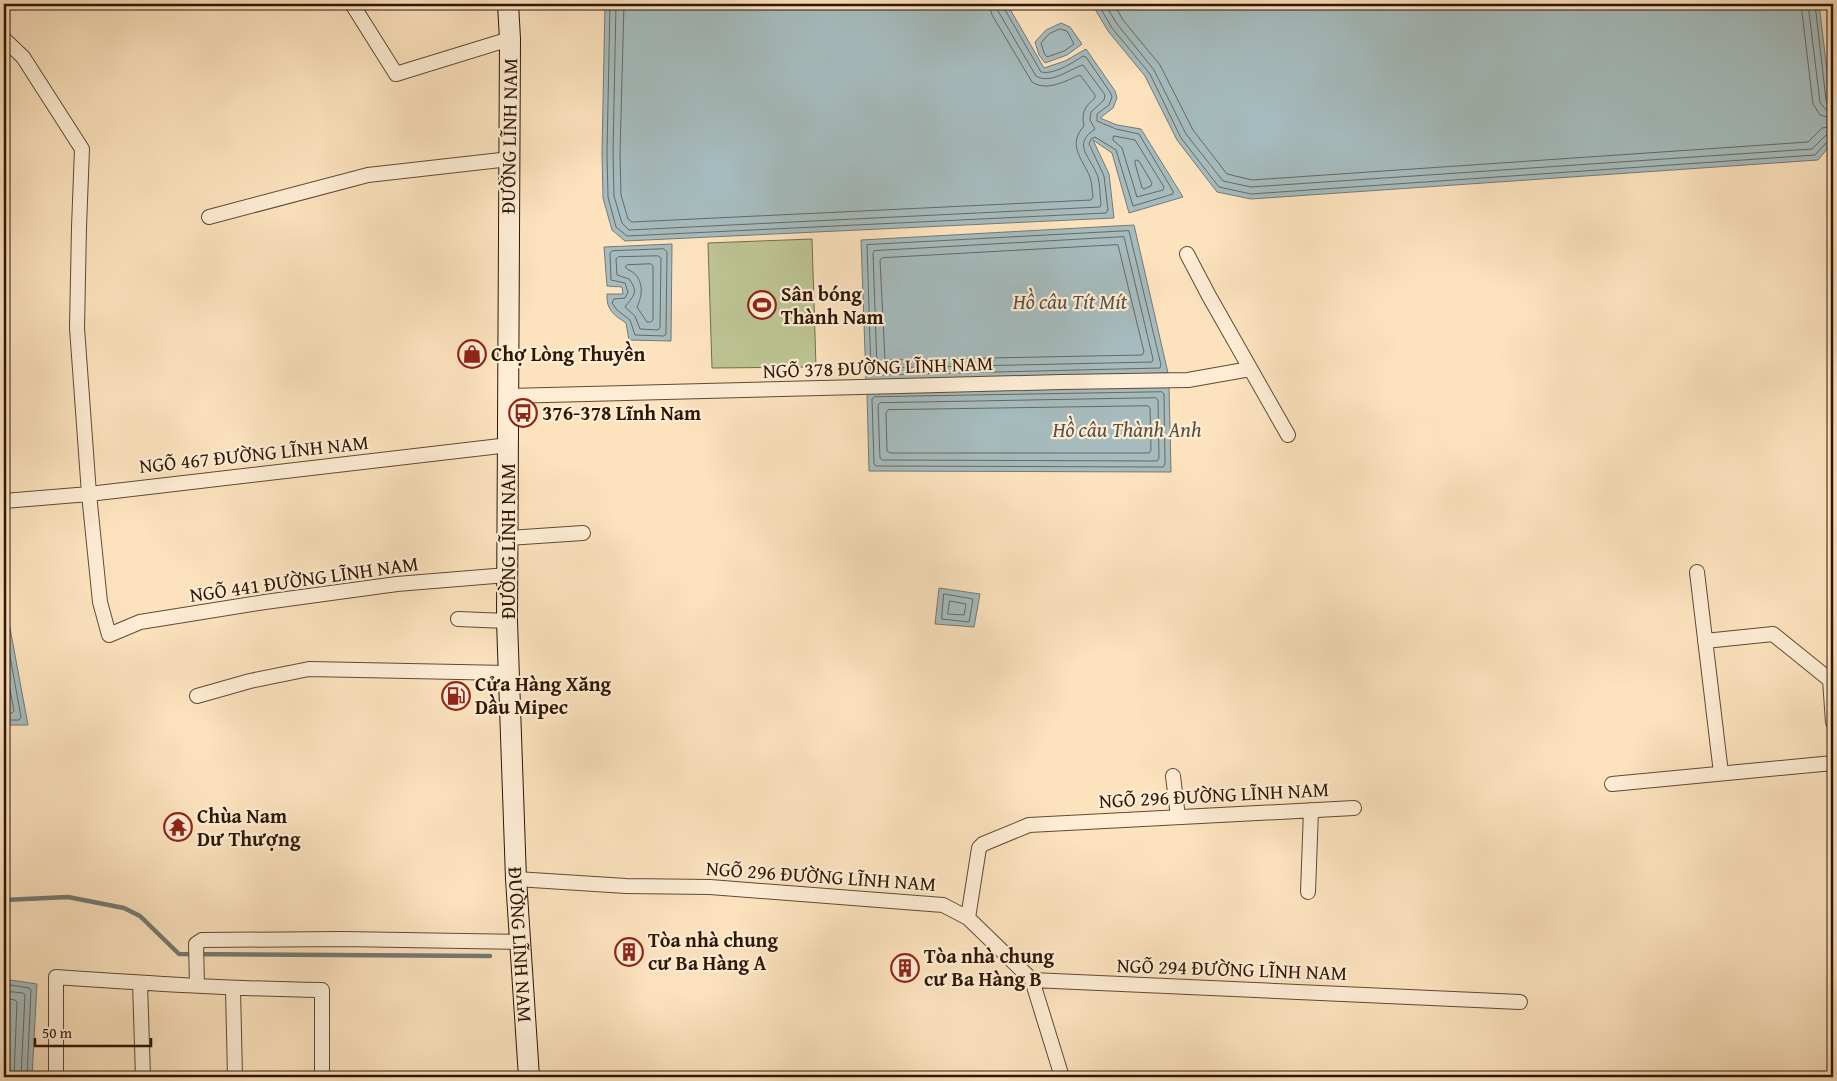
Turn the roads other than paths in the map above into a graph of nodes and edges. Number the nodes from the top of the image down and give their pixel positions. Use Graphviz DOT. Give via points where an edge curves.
graph roads {
  1 [pos="352,4"];
  2 [pos="508,4"];
  3 [pos="510,39"];
  4 [pos="4,40"];
  5 [pos="510,159"];
  6 [pos="209,217"];
  7 [pos="1187,254"];
  8 [pos="1250,369"];
  9 [pos="507,396"];
  10 [pos="1288,435"];
  11 [pos="508,445"];
  12 [pos="89,494"];
  13 [pos="4,501"];
  14 [pos="583,533"];
  15 [pos="508,538"];
  16 [pos="1697,572"];
  17 [pos="507,575"];
  18 [pos="458,619"];
  19 [pos="507,621"];
  20 [pos="1705,641"];
  21 [pos="508,673"];
  22 [pos="197,696"];
  23 [pos="1833,722"];
  24 [pos="1833,763"];
  25 [pos="1721,773"];
  26 [pos="1173,776"];
  27 [pos="1612,784"];
  28 [pos="1354,808"];
  29 [pos="1312,810"];
  30 [pos="1178,817"];
  31 [pos="516,879"];
  32 [pos="1308,892"];
  33 [pos="968,918"];
  34 [pos="519,942"];
  35 [pos="1032,980"];
  36 [pos="140,983"];
  37 [pos="197,985"];
  38 [pos="233,989"];
  39 [pos="1520,1002"];
  40 [pos="56,1077"];
  41 [pos="143,1077"];
  42 [pos="235,1077"];
  43 [pos="322,1077"];
  44 [pos="529,1077"];
  45 [pos="1062,1077"];
  1 -- 3 [label="street" via="396,74"];
  2 -- 3 [label="main road, ĐƯỜNG LĨNH NAM"];
  3 -- 5 [label="main road, ĐƯỜNG LĨNH NAM"];
  4 -- 12 [label="street" via="23,57 82,149 77,328"];
  5 -- 6 [label="street" via="368,175"];
  5 -- 9 [label="main road, ĐƯỜNG LĨNH NAM"];
  7 -- 8 [label="street"];
  8 -- 9 [label="street, NGÕ 378 ĐƯỜNG LĨNH NAM" via="1188,380"];
  8 -- 10 [label="street"];
  9 -- 11 [label="main road, ĐƯỜNG LĨNH NAM"];
  11 -- 12 [label="street, NGÕ 467 ĐƯỜNG LĨNH NAM"];
  11 -- 15 [label="main road, ĐƯỜNG LĨNH NAM"];
  12 -- 13 [label="street, NGÕ 467 ĐƯỜNG LĨNH NAM"];
  12 -- 17 [label="street, NGÕ 441 ĐƯỜNG LĨNH NAM" via="100,602 109,635 140,622 266,602 397,584"];
  14 -- 15 [label="street"];
  15 -- 17 [label="main road, ĐƯỜNG LĨNH NAM"];
  16 -- 20 [label="street"];
  17 -- 19 [label="main road, ĐƯỜNG LĨNH NAM"];
  18 -- 19 [label="street"];
  19 -- 21 [label="main road, ĐƯỜNG LĨNH NAM"];
  20 -- 23 [label="street" via="1773,634 1830,680"];
  20 -- 25 [label="street"];
  21 -- 22 [label="street" via="309,669"];
  21 -- 31 [label="main road, ĐƯỜNG LĨNH NAM"];
  24 -- 25 [label="street"];
  25 -- 27 [label="street"];
  26 -- 30 [label="street"];
  28 -- 29 [label="street, NGÕ 296 ĐƯỜNG LĨNH NAM"];
  29 -- 30 [label="street, NGÕ 296 ĐƯỜNG LĨNH NAM"];
  29 -- 32 [label="street"];
  30 -- 33 [label="street, NGÕ 296 ĐƯỜNG LĨNH NAM" via="1029,825 983,844 976,855"];
  31 -- 33 [label="street, NGÕ 296 ĐƯỜNG LĨNH NAM" via="710,887 943,905"];
  31 -- 34 [label="main road, ĐƯỜNG LĨNH NAM"];
  33 -- 35 [label="street"];
  34 -- 37 [label="street" via="202,940 196,944"];
  34 -- 44 [label="main road, ĐƯỜNG LĨNH NAM"];
  35 -- 39 [label="street, NGÕ 294 ĐƯỜNG LĨNH NAM"];
  35 -- 45 [label="street"];
  36 -- 37 [label="street"];
  36 -- 40 [label="street" via="56,977"];
  36 -- 41 [label="street"];
  37 -- 38 [label="street"];
  38 -- 42 [label="street"];
  38 -- 43 [label="street" via="322,990"];
}
